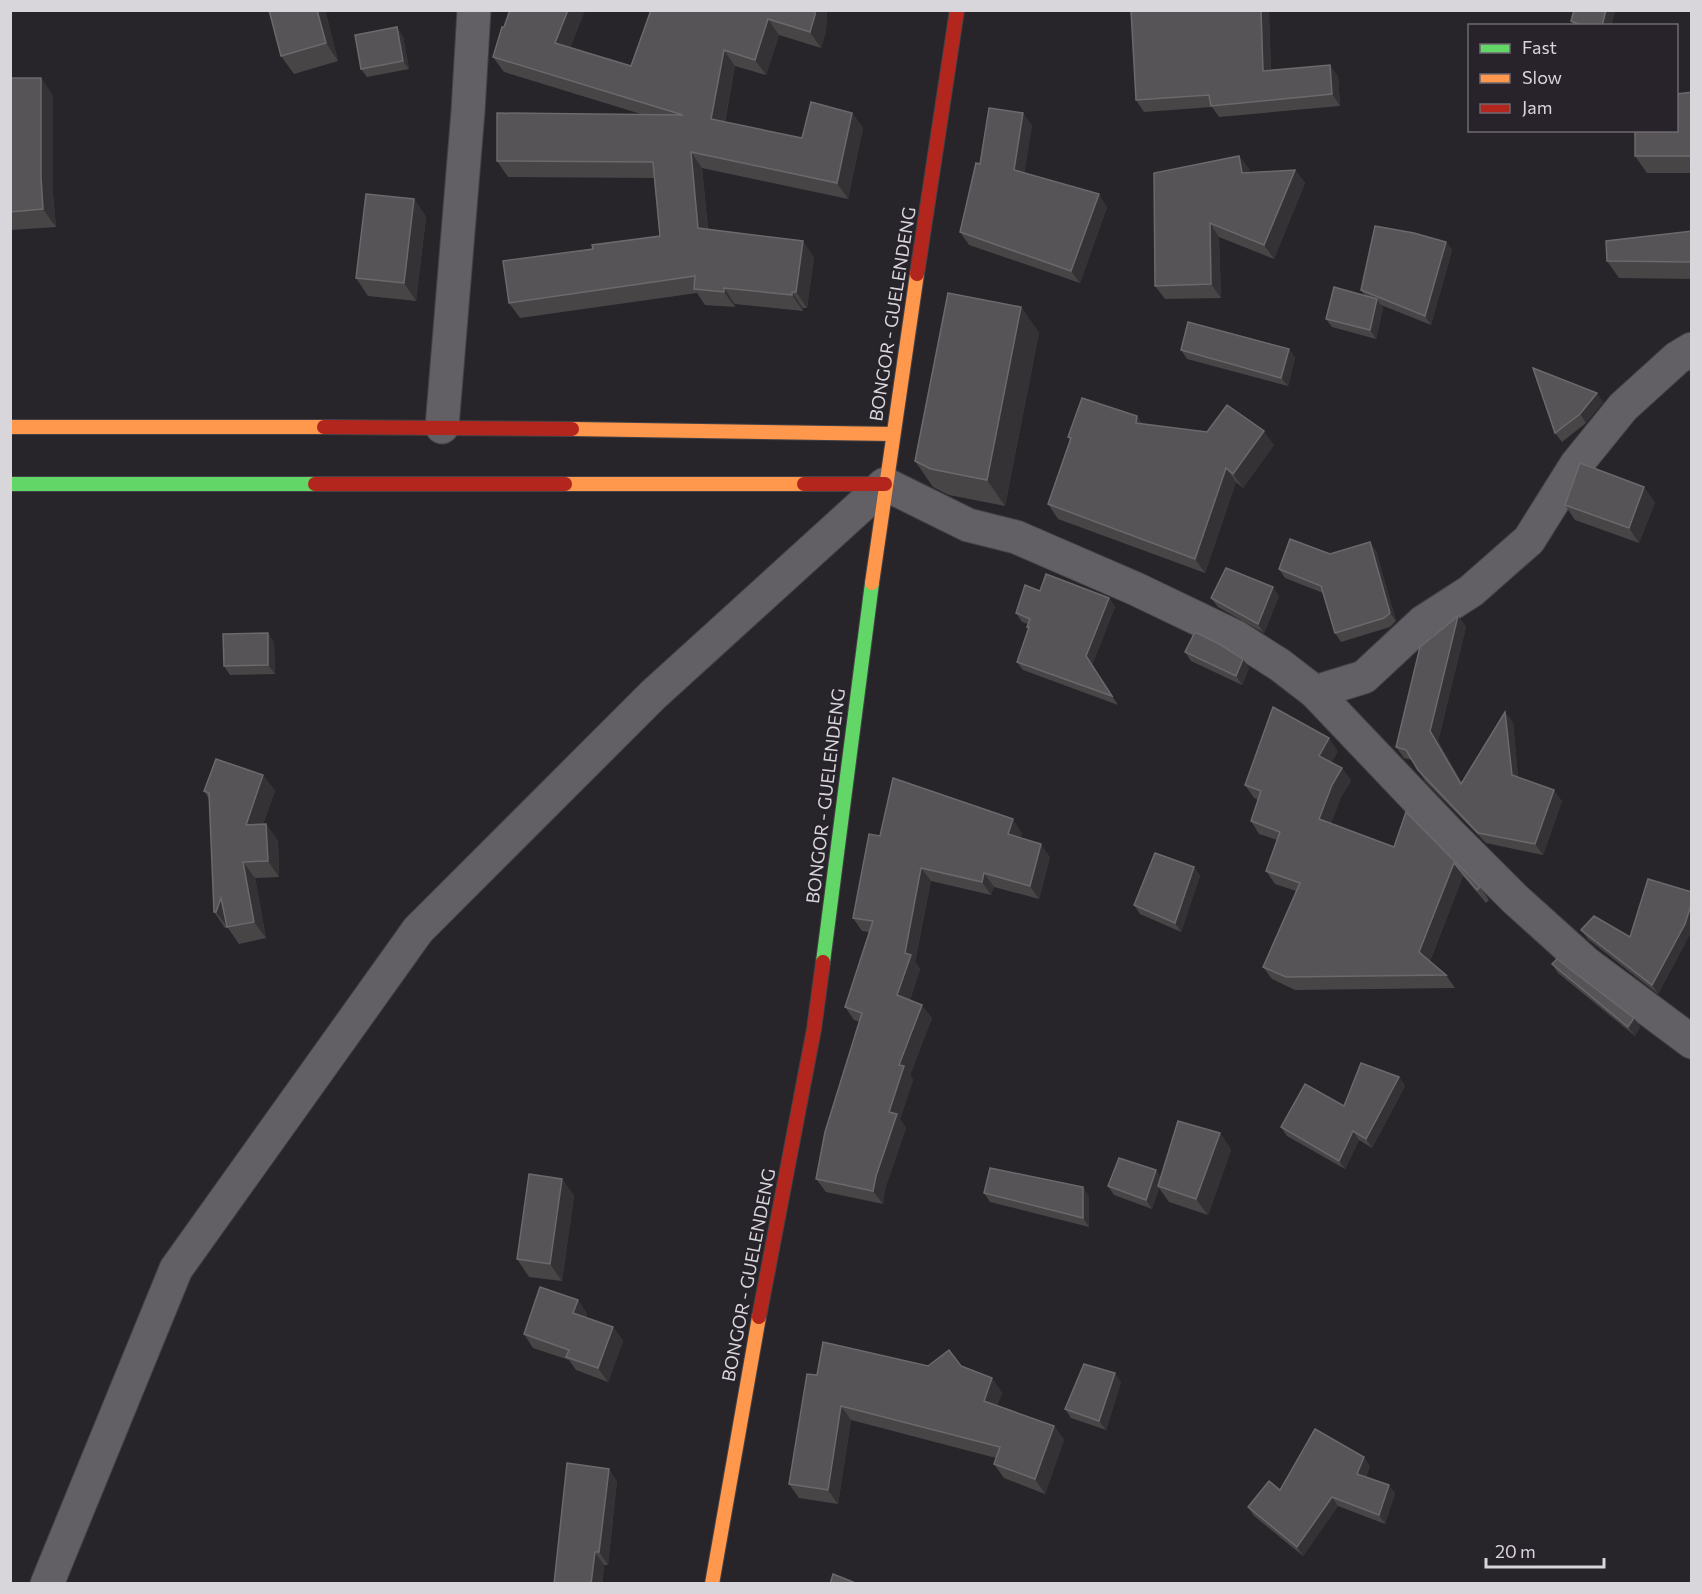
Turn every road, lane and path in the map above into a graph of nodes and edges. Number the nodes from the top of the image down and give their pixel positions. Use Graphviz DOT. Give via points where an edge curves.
graph roads {
  1 [pos="474,10"];
  2 [pos="957,10"];
  3 [pos="1692,349"];
  4 [pos="442,426"];
  5 [pos="10,427"];
  6 [pos="892,435"];
  7 [pos="10,484"];
  8 [pos="885,484"];
  9 [pos="1315,692"];
  10 [pos="1692,1042"];
  11 [pos="47,1584"];
  12 [pos="712,1584"];
  1 -- 4 [label="street"];
  2 -- 6 [label="main road, BONGOR - GUELENDENG"];
  3 -- 9 [label="street" via="1623,407 1576,465 1529,540 1471,591 1423,622 1364,677"];
  4 -- 5 [label="main road"];
  4 -- 6 [label="main road"];
  6 -- 8 [label="main road, BONGOR - GUELENDENG"];
  7 -- 8 [label="main road"];
  8 -- 9 [label="street" via="968,525 1016,537 1236,637"];
  8 -- 11 [label="street" via="653,695 418,930 176,1269"];
  8 -- 12 [label="main road, BONGOR - GUELENDENG" via="814,1029"];
  9 -- 10 [label="street" via="1515,899 1586,963"];
}
